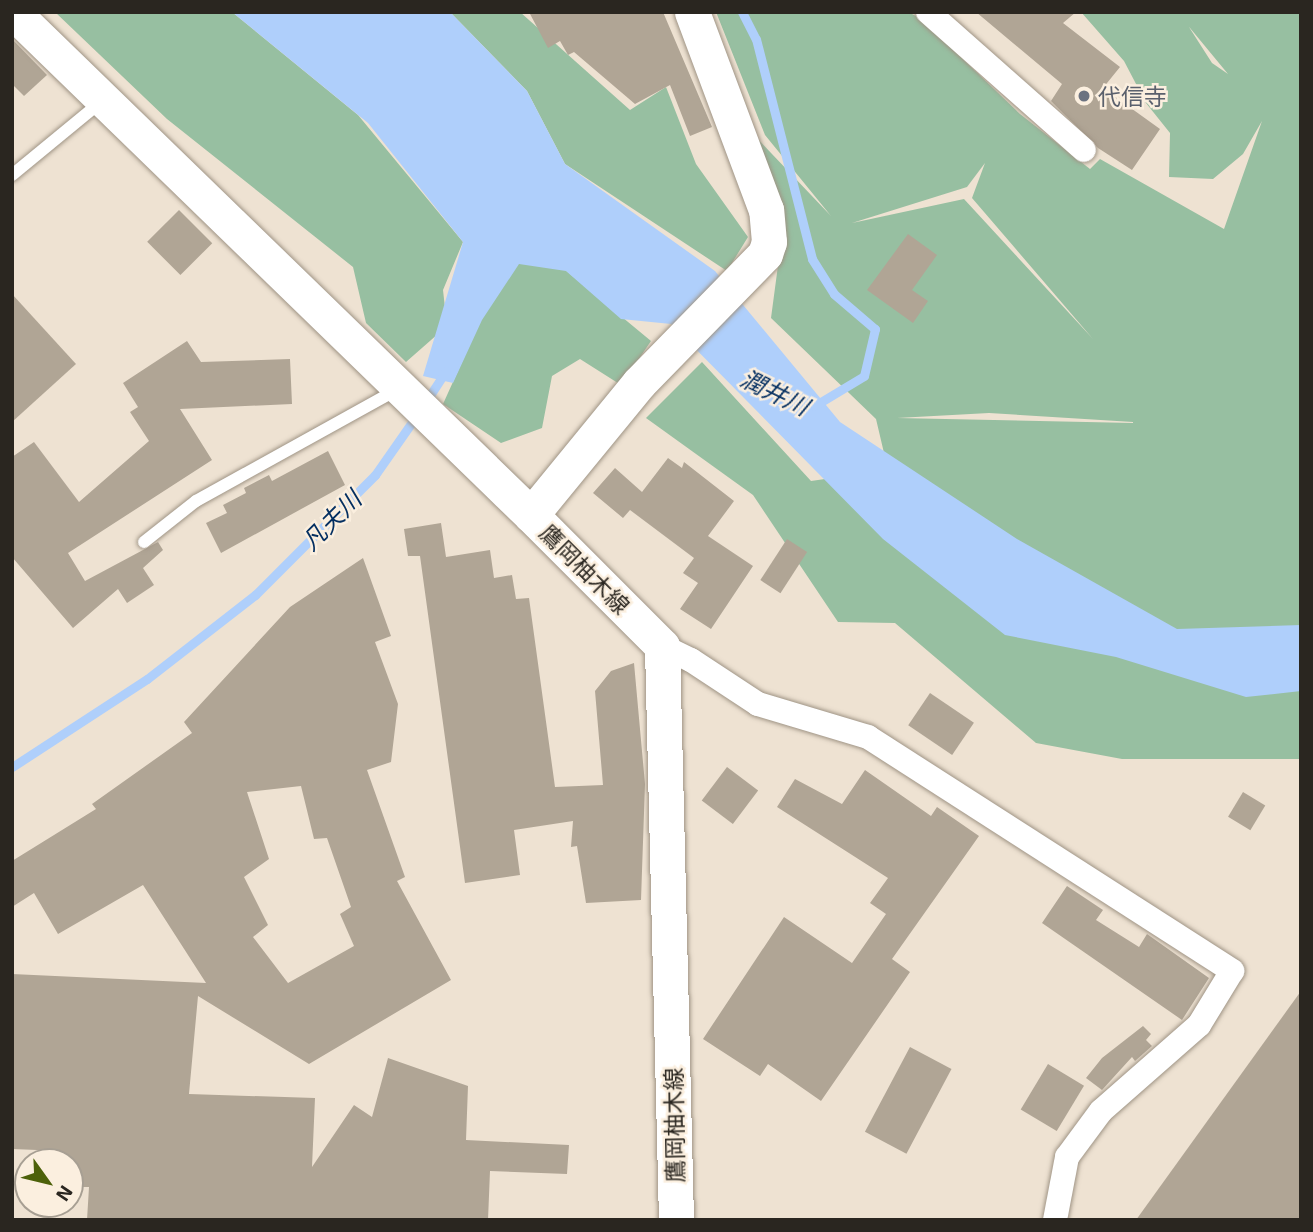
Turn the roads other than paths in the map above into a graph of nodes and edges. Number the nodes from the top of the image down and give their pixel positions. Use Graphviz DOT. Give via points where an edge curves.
graph roads {
  1 [pos="13,12"];
  2 [pos="692,12"];
  3 [pos="928,12"];
  4 [pos="104,100"];
  5 [pos="1084,150"];
  6 [pos="12,175"];
  7 [pos="402,391"];
  8 [pos="531,514"];
  9 [pos="144,542"];
  10 [pos="662,646"];
  11 [pos="676,1220"];
  12 [pos="1055,1220"];
  1 -- 4 [label="main road"];
  2 -- 8 [label="main road, 鷹岡柚木線" via="766,210 765,254 639,383"];
  3 -- 5 [label="street"];
  4 -- 6 [label="lane"];
  4 -- 7 [label="main road"];
  7 -- 8 [label="main road"];
  7 -- 9 [label="lane" via="196,501"];
  8 -- 10 [label="main road, 鷹岡柚木線"];
  10 -- 11 [label="main road, 鷹岡柚木線"];
  10 -- 12 [label="street" via="758,704 868,737 1232,971 1199,1025 1101,1111 1067,1157"];
}
